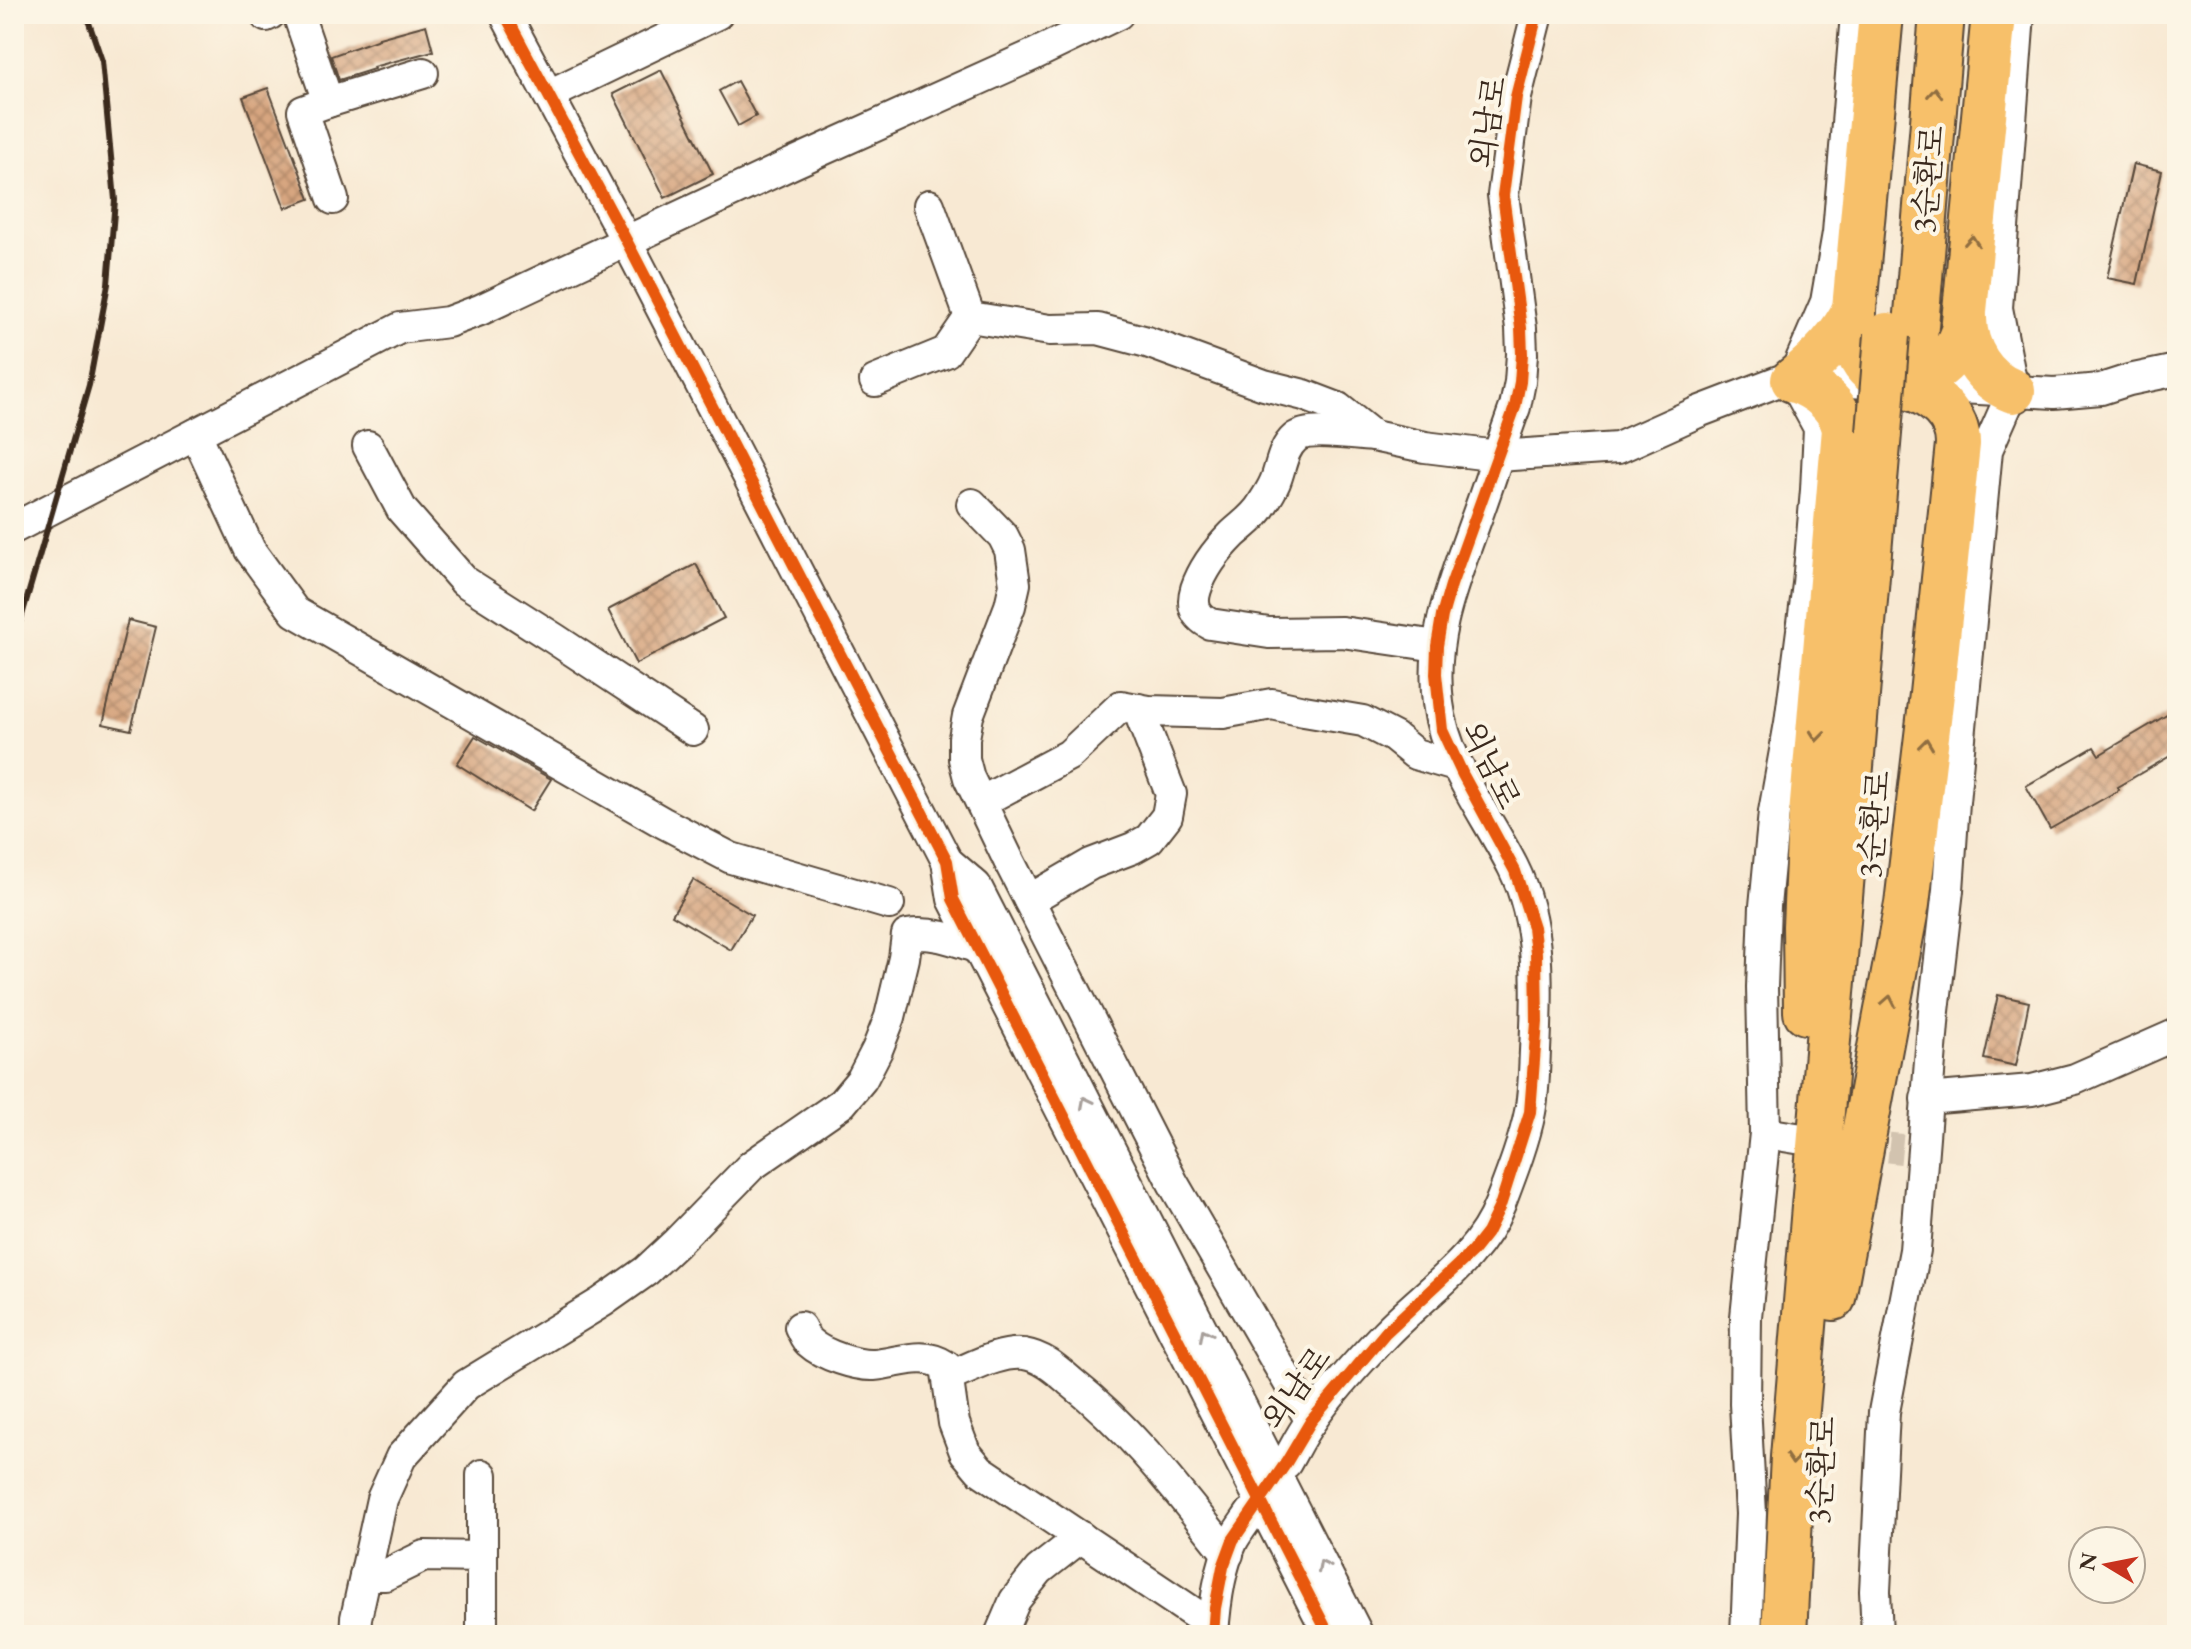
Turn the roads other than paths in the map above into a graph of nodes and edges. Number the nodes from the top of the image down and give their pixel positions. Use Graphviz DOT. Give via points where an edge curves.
graph roads {
  1 [pos="298,14"];
  2 [pos="505,14"];
  3 [pos="717,14"];
  4 [pos="1118,14"];
  5 [pos="1537,14"];
  6 [pos="1856,14"];
  7 [pos="1881,14"];
  8 [pos="1913,14"];
  9 [pos="1942,14"];
  10 [pos="1994,14"];
  11 [pos="2019,14"];
  12 [pos="423,73"];
  13 [pos="549,95"];
  14 [pos="328,102"];
  15 [pos="333,199"];
  16 [pos="929,205"];
  17 [pos="627,242"];
  18 [pos="970,317"];
  19 [pos="1965,318"];
  20 [pos="1885,328"];
  21 [pos="946,352"];
  22 [pos="2177,370"];
  23 [pos="927,378"];
  24 [pos="1793,380"];
  25 [pos="875,381"];
  26 [pos="1896,384"];
  27 [pos="2013,391"];
  28 [pos="196,434"];
  29 [pos="1877,434"];
  30 [pos="1373,436"];
  31 [pos="1958,444"];
  32 [pos="368,446"];
  33 [pos="1498,456"];
  34 [pos="972,504"];
  35 [pos="14,528"];
  36 [pos="1437,646"];
  37 [pos="1138,709"];
  38 [pos="693,730"];
  39 [pos="1459,767"];
  40 [pos="981,802"];
  41 [pos="947,861"];
  42 [pos="1029,900"];
  43 [pos="889,904"];
  44 [pos="978,948"];
  45 [pos="2177,1034"];
  46 [pos="1926,1099"];
  47 [pos="1765,1133"];
  48 [pos="1796,1138"];
  49 [pos="1162,1161"];
  50 [pos="1116,1188"];
  51 [pos="1820,1297"];
  52 [pos="800,1327"];
  53 [pos="948,1377"];
  54 [pos="1311,1421"];
  55 [pos="1286,1463"];
  56 [pos="482,1475"];
  57 [pos="1251,1513"];
  58 [pos="1081,1537"];
  59 [pos="1228,1554"];
  60 [pos="482,1557"];
  61 [pos="365,1575"];
  62 [pos="1213,1630"];
  63 [pos="355,1635"];
  64 [pos="482,1635"];
  65 [pos="1000,1635"];
  66 [pos="1329,1635"];
  67 [pos="1358,1635"];
  68 [pos="1746,1635"];
  69 [pos="1784,1635"];
  70 [pos="1813,1635"];
  71 [pos="1877,1635"];
  1 -- 14 [label="street"];
  2 -- 13 [label="street"];
  3 -- 13 [label="street"];
  4 -- 17 [label="street"];
  5 -- 33 [label="street, 외남로" via="1516,97 1503,195 1522,354 1515,407"];
  6 -- 24 [label="street" via="1829,289"];
  7 -- 20 [label="highway"];
  8 -- 20 [label="highway, 3순환로"];
  20 -- 9 [label="highway, 3순환로, one-way"];
  19 -- 10 [label="highway, one-way"];
  11 -- 27 [label="street" via="1997,308"];
  12 -- 14 [label="street"];
  13 -- 17 [label="street"];
  14 -- 15 [label="street" via="303,111"];
  16 -- 18 [label="street"];
  17 -- 28 [label="street" via="480,310 448,322 400,328"];
  17 -- 41 [label="street"];
  18 -- 21 [label="street"];
  18 -- 30 [label="street" via="1050,330 1098,329 1147,342 1338,408"];
  19 -- 26 [label="highway" via="1947,361"];
  19 -- 27 [label="highway" via="1981,367"];
  20 -- 24 [label="highway" via="1849,320"];
  20 -- 26 [label="highway" via="1855,338 1873,373"];
  20 -- 29 [label="highway, 3순환로, bridge"];
  21 -- 23 [label="street"];
  21 -- 25 [label="street"];
  22 -- 27 [label="street" via="2101,389"];
  24 -- 26 [label="street"];
  24 -- 29 [label="highway" via="1831,404 1843,423"];
  24 -- 33 [label="street" via="1740,395 1618,448"];
  24 -- 47 [label="street" via="1819,428 1808,584 1765,906"];
  26 -- 27 [label="street"];
  26 -- 29 [label="highway" via="1860,406 1850,421"];
  26 -- 31 [label="highway" via="1941,405 1954,423"];
  27 -- 31 [label="highway" via="1974,412"];
  27 -- 46 [label="street" via="1987,450"];
  28 -- 35 [label="street"];
  28 -- 43 [label="street" via="250,550 295,612 731,858"];
  29 -- 51 [label="highway, 3순환로"];
  30 -- 33 [label="street"];
  30 -- 36 [label="street" via="1314,432 1296,437 1261,507 1212,557 1199,579 1194,610 1210,624 1269,633 1342,632"];
  51 -- 31 [label="highway, one-way" via="1907,904"];
  32 -- 38 [label="street" via="402,510 464,581"];
  33 -- 36 [label="street, 외남로" via="1451,585"];
  34 -- 40 [label="street" via="1003,536 1015,584 964,738 969,778"];
  36 -- 39 [label="street, 외남로" via="1442,730"];
  37 -- 39 [label="street" via="1223,713 1272,704 1363,721 1415,754"];
  37 -- 40 [label="street" via="1121,706 1069,755"];
  37 -- 42 [label="street" via="1171,794 1167,816 1149,839"];
  39 -- 54 [label="street, 외남로" via="1515,871 1533,927 1537,1022 1530,1112 1487,1233 1386,1332"];
  40 -- 42 [label="street"];
  41 -- 44 [label="street" via="953,899"];
  50 -- 41 [label="street, one-way" via="976,886"];
  42 -- 49 [label="street"];
  44 -- 50 [label="street"];
  44 -- 61 [label="street" via="935,935 907,935 890,1017 862,1079 842,1103 751,1166 646,1271 466,1385 401,1457 382,1499"];
  45 -- 46 [label="street" via="2075,1079 2032,1090"];
  46 -- 71 [label="street" via="1913,1150 1915,1250 1884,1412"];
  47 -- 48 [label="street"];
  47 -- 68 [label="street" via="1746,1317 1751,1514"];
  49 -- 50 [label="street"];
  49 -- 54 [label="street"];
  50 -- 66 [label="street"];
  67 -- 50 [label="street, one-way"];
  51 -- 69 [label="highway, 3순환로, one-way" via="1793,1457"];
  51 -- 70 [label="highway, 3순환로" via="1825,1404"];
  52 -- 53 [label="street" via="808,1342 848,1362 871,1366 925,1357 946,1366"];
  53 -- 58 [label="street" via="954,1423 965,1452 980,1470"];
  53 -- 59 [label="street" via="1004,1355 1023,1354 1052,1366 1150,1456"];
  54 -- 55 [label="street, 외남로"];
  56 -- 60 [label="street"];
  57 -- 59 [label="street"];
  58 -- 62 [label="street"];
  58 -- 65 [label="street" via="1039,1570 1015,1600"];
  59 -- 62 [label="street"];
  60 -- 61 [label="street" via="424,1556 385,1575"];
  60 -- 64 [label="street"];
  61 -- 63 [label="street"];
}
